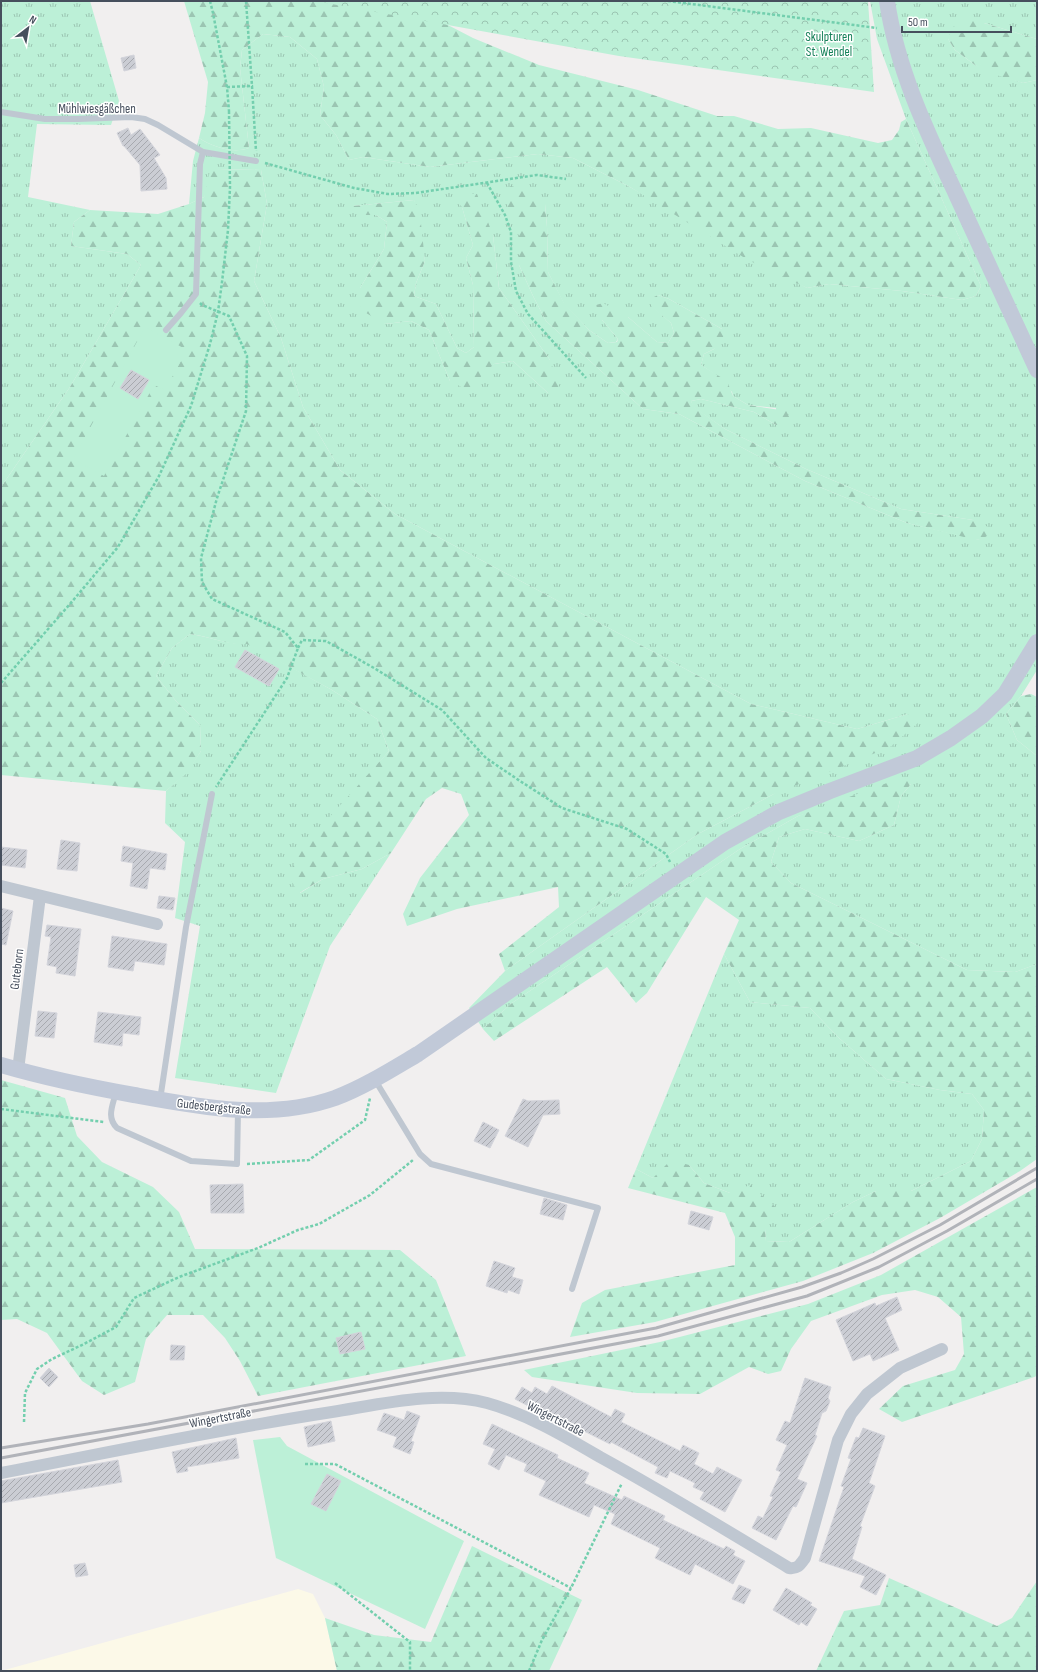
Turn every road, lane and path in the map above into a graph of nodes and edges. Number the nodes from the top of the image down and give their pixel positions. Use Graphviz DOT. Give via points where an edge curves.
graph roads {
  1 [pos="210,1"];
  2 [pos="246,1"];
  3 [pos="668,1"];
  4 [pos="887,1"];
  5 [pos="893,30"];
  6 [pos="252,86"];
  7 [pos="227,88"];
  8 [pos="1,112"];
  9 [pos="203,152"];
  10 [pos="256,161"];
  11 [pos="566,179"];
  12 [pos="487,183"];
  13 [pos="196,294"];
  14 [pos="218,312"];
  15 [pos="166,330"];
  16 [pos="1037,370"];
  17 [pos="586,378"];
  18 [pos="1037,642"];
  19 [pos="298,648"];
  20 [pos="1,683"];
  21 [pos="212,794"];
  22 [pos="676,875"];
  23 [pos="1,886"];
  24 [pos="40,896"];
  25 [pos="157,924"];
  26 [pos="1,1065"];
  27 [pos="18,1070"];
  28 [pos="375,1080"];
  29 [pos="116,1092"];
  30 [pos="160,1100"];
  31 [pos="1,1109"];
  32 [pos="238,1110"];
  33 [pos="112,1123"];
  34 [pos="420,1154"];
  35 [pos="237,1164"];
  36 [pos="572,1289"];
  37 [pos="942,1349"];
  38 [pos="24,1422"];
  39 [pos="305,1464"];
  40 [pos="628,1472"];
  41 [pos="1,1473"];
  42 [pos="335,1583"];
  43 [pos="570,1588"];
  44 [pos="410,1671"];
  45 [pos="529,1671"];
  1 -- 7 [label="path"];
  2 -- 6 [label="path"];
  3 -- 5 [label="path"];
  4 -- 5 [label="main road"];
  5 -- 16 [label="main road" via="901,64 920,112"];
  6 -- 7 [label="path"];
  6 -- 10 [label="path"];
  7 -- 14 [label="path, bridge" via="230,187 228,230"];
  8 -- 9 [label="lane, Mühlwiesgäßchen" via="45,119 145,119"];
  9 -- 10 [label="lane, Mühlwiesgäßchen"];
  9 -- 13 [label="lane" via="200,164"];
  10 -- 12 [label="path" via="354,188 388,194 416,193"];
  11 -- 12 [label="path" via="537,175"];
  12 -- 17 [label="path" via="511,232 511,262 516,291 528,314"];
  13 -- 14 [label="path" via="202,305"];
  13 -- 15 [label="lane"];
  14 -- 19 [label="path" via="229,316 247,356 246,411 217,498 201,558 202,582 212,598 285,632"];
  14 -- 20 [label="path" via="191,406 159,476 118,547"];
  18 -- 22 [label="main road, Gudesbergstraße" via="1005,694 982,716 951,738 916,758 779,812 725,842"];
  19 -- 21 [label="path" via="287,678"];
  19 -- 22 [label="path" via="302,640 326,641 374,668 442,710 486,758 562,808 627,829 666,854"];
  21 -- 30 [label="lane" via="186,927"];
  22 -- 28 [label="main road, Gudesbergstraße" via="418,1054"];
  23 -- 24 [label="street"];
  24 -- 25 [label="street"];
  24 -- 27 [label="street, Guteborn"];
  26 -- 27 [label="main road, Gudesbergstraße"];
  27 -- 29 [label="main road, Gudesbergstraße"];
  28 -- 32 [label="main road, Gudesbergstraße" via="334,1098 306,1105 280,1110"];
  28 -- 34 [label="lane"];
  28 -- 35 [label="path" via="365,1120 309,1160"];
  29 -- 30 [label="main road, Gudesbergstraße"];
  29 -- 33 [label="lane" via="110,1114"];
  30 -- 32 [label="main road, Gudesbergstraße"];
  31 -- 33 [label="path"];
  32 -- 35 [label="lane"];
  33 -- 35 [label="lane" via="117,1128 191,1161"];
  34 -- 36 [label="lane" via="431,1164 598,1208"];
  34 -- 38 [label="path" via="370,1195 319,1224 180,1277 134,1298 116,1327 37,1369 25,1393"];
  37 -- 40 [label="street, Wingertstraße" via="900,1368 867,1394 851,1414 838,1440 805,1558 795,1568 789,1568"];
  39 -- 43 [label="path" via="335,1464"];
  40 -- 41 [label="street, Wingertstraße" via="544,1425 514,1412 485,1402 418,1399 265,1422"];
  40 -- 43 [label="path"];
  42 -- 44 [label="path" via="410,1642"];
  43 -- 45 [label="path" via="542,1640"];
}
